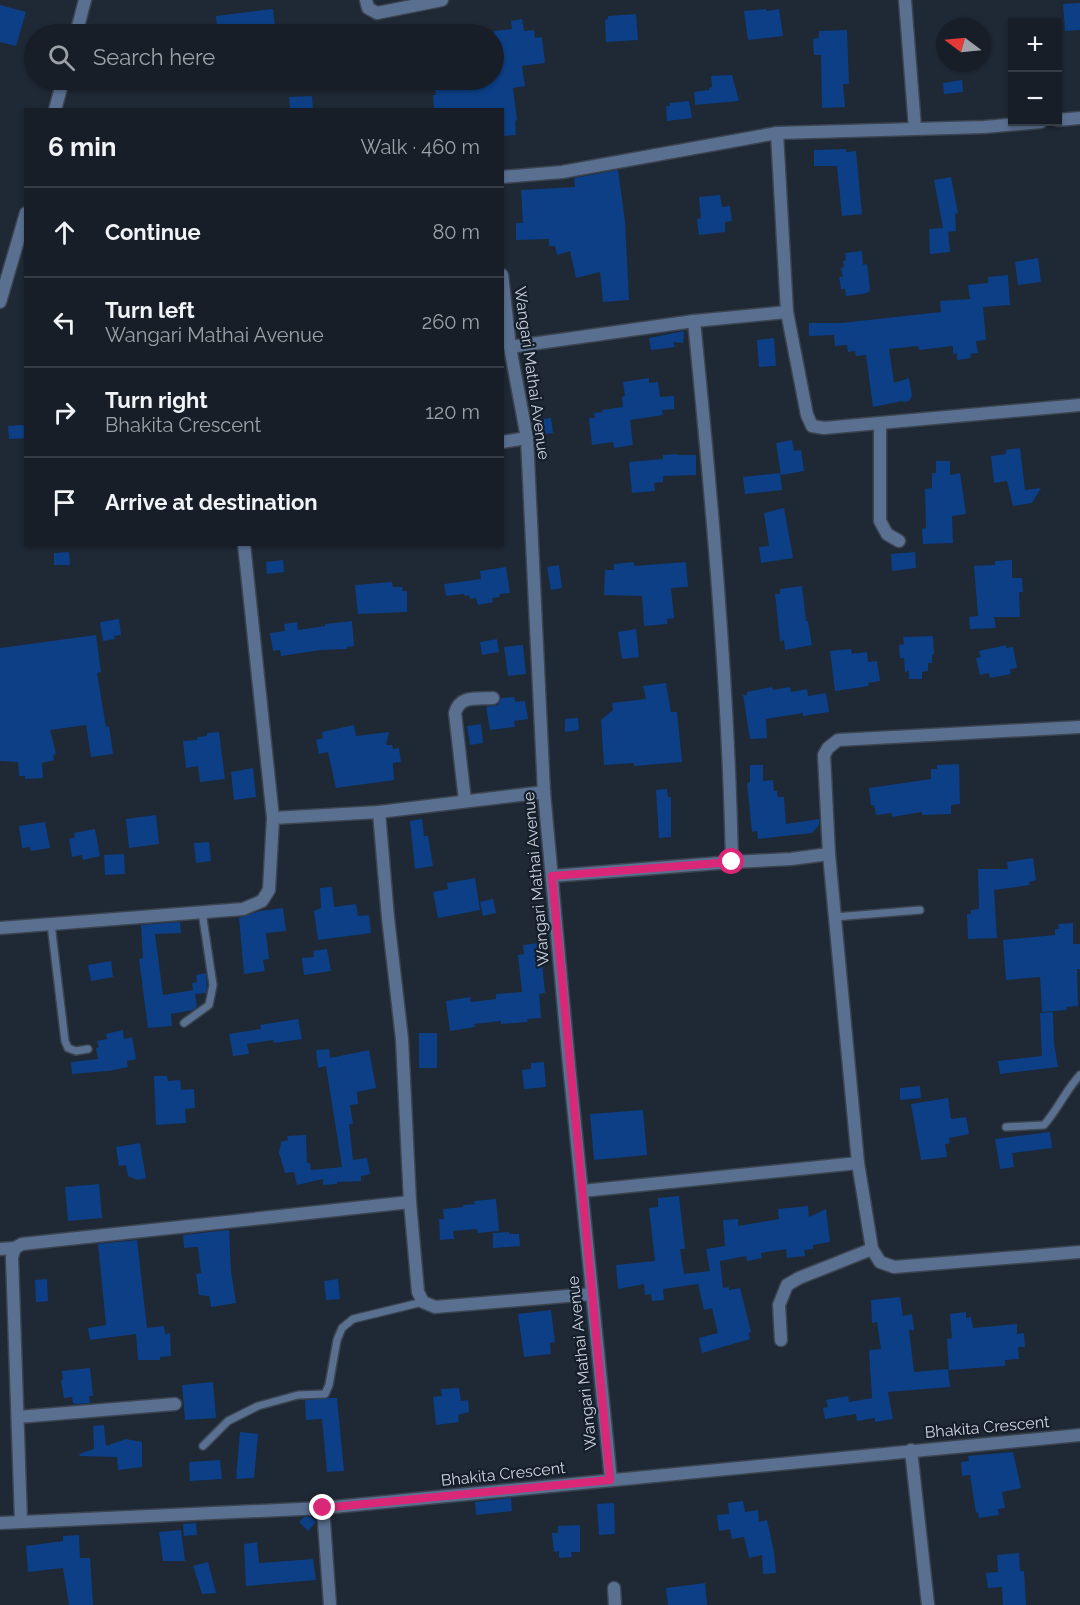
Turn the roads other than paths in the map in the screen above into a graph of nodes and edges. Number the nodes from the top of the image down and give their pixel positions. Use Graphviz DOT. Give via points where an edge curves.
graph roads {
  1 [pos="85,0"];
  2 [pos="366,0"];
  3 [pos="442,0"];
  4 [pos="905,0"];
  5 [pos="79,24"];
  6 [pos="60,90"];
  7 [pos="56,108"];
  8 [pos="1080,118"];
  9 [pos="1062,120"];
  10 [pos="1008,125"];
  11 [pos="915,128"];
  12 [pos="777,133"];
  13 [pos="504,177"];
  14 [pos="24,220"];
  15 [pos="504,293"];
  16 [pos="0,302"];
  17 [pos="787,312"];
  18 [pos="694,321"];
  19 [pos="510,347"];
  20 [pos="1080,405"];
  21 [pos="880,424"];
  22 [pos="527,438"];
  23 [pos="504,442"];
  24 [pos="899,540"];
  25 [pos="244,546"];
  26 [pos="493,698"];
  27 [pos="1080,727"];
  28 [pos="544,792"];
  29 [pos="465,801"];
  30 [pos="380,812"];
  31 [pos="273,819"];
  32 [pos="829,854"];
  33 [pos="732,862"];
  34 [pos="552,876"];
  35 [pos="920,910"];
  36 [pos="202,912"];
  37 [pos="835,917"];
  38 [pos="51,924"];
  39 [pos="0,928"];
  40 [pos="184,1023"];
  41 [pos="88,1049"];
  42 [pos="1080,1075"];
  43 [pos="1006,1127"];
  44 [pos="858,1163"];
  45 [pos="582,1191"];
  46 [pos="410,1202"];
  47 [pos="15,1248"];
  48 [pos="0,1249"];
  49 [pos="872,1249"];
  50 [pos="1080,1252"];
  51 [pos="591,1294"];
  52 [pos="423,1302"];
  53 [pos="781,1340"];
  54 [pos="175,1404"];
  55 [pos="18,1417"];
  56 [pos="1080,1435"];
  57 [pos="203,1446"];
  58 [pos="911,1450"];
  59 [pos="610,1480"];
  60 [pos="323,1508"];
  61 [pos="21,1521"];
  62 [pos="0,1523"];
  63 [pos="614,1588"];
  64 [pos="330,1605"];
  65 [pos="615,1605"];
  66 [pos="928,1605"];
  1 -- 5 [label="street"];
  2 -- 3 [label="street" via="368,8 377,13"];
  4 -- 11 [label="street"];
  6 -- 7 [label="street"];
  8 -- 9 [label="street"];
  10 -- 11 [label="street"];
  11 -- 12 [label="street"];
  12 -- 13 [label="street" via="562,172"];
  12 -- 17 [label="street"];
  14 -- 16 [label="street"];
  15 -- 19 [label="street, Wangari Mathai Avenue"];
  17 -- 18 [label="street"];
  17 -- 21 [label="street" via="812,426"];
  18 -- 19 [label="street"];
  18 -- 33 [label="street" via="709,465 729,746"];
  19 -- 22 [label="street, Wangari Mathai Avenue"];
  20 -- 21 [label="street"];
  21 -- 24 [label="street" via="880,521 887,534"];
  22 -- 23 [label="street"];
  22 -- 28 [label="street, Wangari Mathai Avenue"];
  25 -- 31 [label="street"];
  26 -- 29 [label="street" via="462,700 455,713"];
  27 -- 32 [label="street" via="838,740 824,755"];
  28 -- 29 [label="street"];
  28 -- 34 [label="street, Wangari Mathai Avenue"];
  29 -- 30 [label="street"];
  30 -- 31 [label="street"];
  30 -- 46 [label="street" via="402,1039"];
  31 -- 36 [label="street" via="269,890 262,901 243,909"];
  32 -- 33 [label="street"];
  32 -- 37 [label="street"];
  33 -- 34 [label="street"];
  34 -- 45 [label="street, Wangari Mathai Avenue"];
  35 -- 37 [label="lane"];
  36 -- 38 [label="street"];
  36 -- 40 [label="lane" via="213,985 209,1005"];
  37 -- 44 [label="street"];
  38 -- 39 [label="street"];
  38 -- 41 [label="lane" via="65,1041 68,1048 76,1051"];
  42 -- 43 [label="lane" via="1044,1125"];
  44 -- 45 [label="street"];
  44 -- 49 [label="street"];
  45 -- 51 [label="street, Wangari Mathai Avenue"];
  46 -- 47 [label="street" via="22,1244"];
  46 -- 52 [label="street" via="418,1292"];
  47 -- 48 [label="street"];
  47 -- 55 [label="street" via="12,1257"];
  49 -- 50 [label="street" via="880,1262 894,1267"];
  49 -- 53 [label="street" via="787,1285 779,1305"];
  51 -- 52 [label="street" via="435,1307"];
  51 -- 59 [label="street, Wangari Mathai Avenue"];
  52 -- 57 [label="lane" via="353,1318 342,1328 337,1340 325,1394 298,1395 258,1406 228,1421"];
  54 -- 55 [label="street"];
  55 -- 61 [label="street"];
  56 -- 58 [label="street, Bhakita Crescent"];
  58 -- 59 [label="street, Bhakita Crescent"];
  58 -- 66 [label="street"];
  59 -- 60 [label="street, Bhakita Crescent"];
  60 -- 61 [label="street, Bhakita Crescent"];
  60 -- 64 [label="street"];
  61 -- 62 [label="street, Bhakita Crescent"];
  63 -- 65 [label="street"];
}
